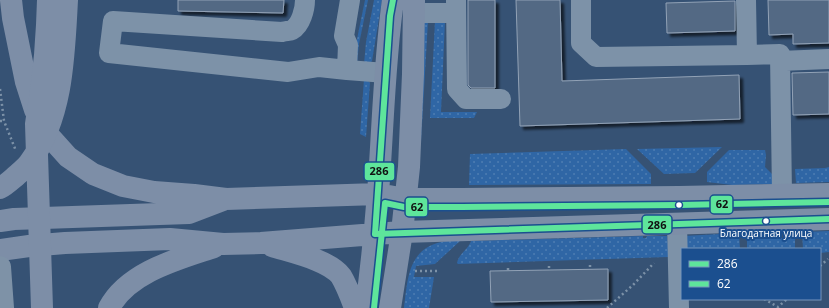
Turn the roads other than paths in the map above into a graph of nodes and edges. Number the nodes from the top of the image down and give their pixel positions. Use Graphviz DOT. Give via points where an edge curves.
graph roads {
  1 [pos="11,0"];
  2 [pos="48,0"];
  3 [pos="67,0"];
  4 [pos="305,0"];
  5 [pos="350,0"];
  6 [pos="392,0"];
  7 [pos="581,0"];
  8 [pos="746,0"];
  9 [pos="414,6"];
  10 [pos="456,7"];
  11 [pos="747,55"];
  12 [pos="829,59"];
  13 [pos="780,60"];
  14 [pos="347,70"];
  15 [pos="386,73"];
  16 [pos="488,103"];
  17 [pos="0,188"];
  18 [pos="378,194"];
  19 [pos="829,194"];
  20 [pos="782,195"];
  21 [pos="226,199"];
  22 [pos="405,199"];
  23 [pos="829,219"];
  24 [pos="0,221"];
  25 [pos="677,224"];
  26 [pos="402,232"];
  27 [pos="375,234"];
  28 [pos="261,243"];
  29 [pos="223,244"];
  30 [pos="0,250"];
  31 [pos="0,267"];
  32 [pos="3,308"];
  33 [pos="42,308"];
  34 [pos="109,308"];
  35 [pos="354,308"];
  36 [pos="366,308"];
  37 [pos="390,308"];
  38 [pos="679,308"];
  1 -- 21 [label="main road" via="26,82 35,110 50,137 68,157 93,174 123,186 154,192"];
  2 -- 33 [label="main road, bridge" via="36,124"];
  3 -- 17 [label="main road, bridge" via="62,68 52,117 43,140 29,163"];
  4 -- 14 [label="lane" via="300,22 293,30 282,32 113,21 109,54 288,72 319,67"];
  5 -- 14 [label="lane" via="344,36 348,45"];
  6 -- 15 [label="main road"];
  7 -- 11 [label="lane" via="582,43 596,57"];
  8 -- 11 [label="lane"];
  9 -- 10 [label="lane"];
  9 -- 22 [label="main road" via="409,167"];
  10 -- 16 [label="lane" via="457,89 466,99"];
  11 -- 13 [label="lane" via="780,54"];
  12 -- 13 [label="lane"];
  13 -- 20 [label="lane"];
  14 -- 15 [label="lane"];
  15 -- 18 [label="main road"];
  18 -- 21 [label="main road"];
  18 -- 22 [label="main road"];
  18 -- 27 [label="main road"];
  19 -- 20 [label="main road"];
  20 -- 22 [label="main road"];
  21 -- 24 [label="main road" via="188,213"];
  22 -- 26 [label="main road"];
  23 -- 25 [label="main road"];
  25 -- 26 [label="main road"];
  25 -- 38 [label="lane"];
  26 -- 27 [label="main road"];
  26 -- 37 [label="main road"];
  27 -- 28 [label="main road"];
  27 -- 36 [label="main road"];
  28 -- 29 [label="main road"];
  28 -- 35 [label="main road" via="314,259 328,266 340,275"];
  29 -- 30 [label="main road" via="170,239 65,243"];
  29 -- 34 [label="main road" via="149,271 126,287 112,301"];
  31 -- 32 [label="highway"];
}
